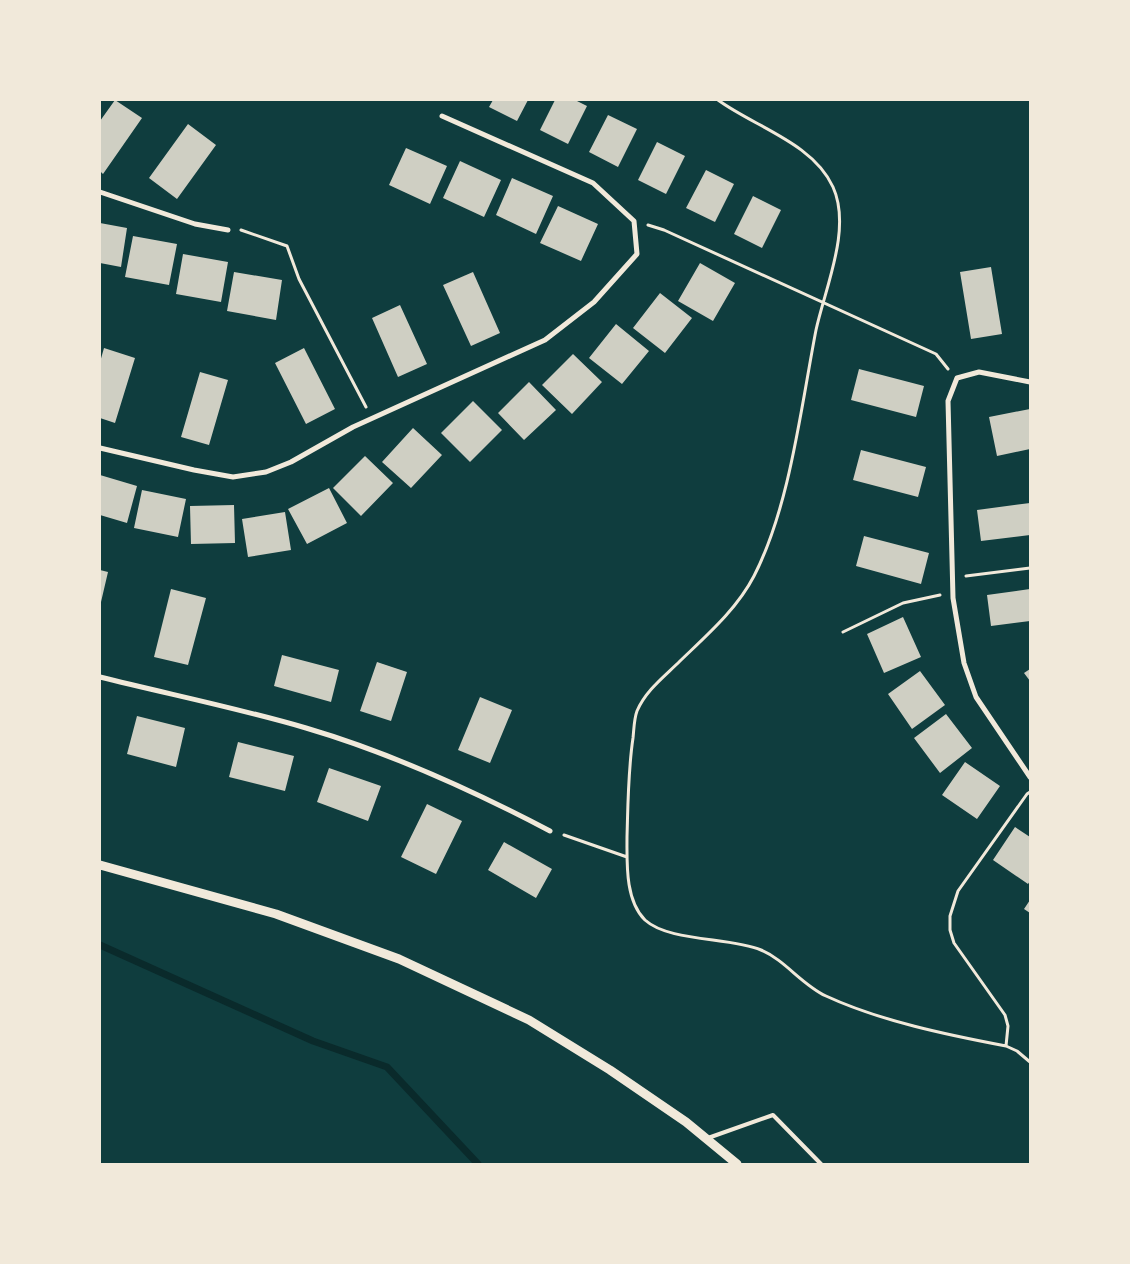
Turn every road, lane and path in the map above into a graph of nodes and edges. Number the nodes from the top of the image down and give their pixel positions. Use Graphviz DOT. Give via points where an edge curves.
graph roads {
  1 [pos="718,100"];
  2 [pos="442,116"];
  3 [pos="100,192"];
  4 [pos="634,221"];
  5 [pos="228,230"];
  6 [pos="822,303"];
  7 [pos="957,378"];
  8 [pos="1030,382"];
  9 [pos="372,419"];
  10 [pos="100,448"];
  11 [pos="1030,568"];
  12 [pos="952,578"];
  13 [pos="953,592"];
  14 [pos="843,632"];
  15 [pos="100,677"];
  16 [pos="1030,777"];
  17 [pos="1030,792"];
  18 [pos="550,830"];
  19 [pos="627,857"];
  20 [pos="100,864"];
  21 [pos="1006,1046"];
  22 [pos="1030,1062"];
  23 [pos="705,1138"];
  24 [pos="737,1164"];
  25 [pos="821,1164"];
  1 -- 6 [label="path" via="801,149 819,165 834,188 840,218 834,260"];
  2 -- 4 [label="street" via="593,183"];
  3 -- 5 [label="street" via="195,224"];
  4 -- 6 [label="path" via="664,230"];
  4 -- 9 [label="street" via="636,254 594,302 568,324 545,340"];
  5 -- 9 [label="path" via="246,230 287,246 299,279"];
  6 -- 7 [label="path" via="936,354"];
  6 -- 19 [label="path" via="786,482 773,533 753,578 729,613 658,681 637,713 628,771"];
  7 -- 8 [label="street" via="979,372"];
  7 -- 12 [label="street" via="948,401"];
  9 -- 10 [label="street" via="291,462 266,472 233,477"];
  11 -- 12 [label="path"];
  12 -- 13 [label="street"];
  13 -- 14 [label="path" via="903,603"];
  13 -- 16 [label="street" via="964,663 976,697"];
  15 -- 18 [label="street" via="306,728 380,753 484,796"];
  17 -- 21 [label="path" via="958,892 950,916 954,943 1006,1014"];
  18 -- 19 [label="path"];
  19 -- 21 [label="path" via="635,905 652,925 761,950 824,996 895,1020"];
  20 -- 23 [label="street" via="276,914 399,959 529,1020 610,1070"];
  21 -- 22 [label="path"];
  23 -- 24 [label="street"];
  23 -- 25 [label="lane" via="773,1115"];
}
